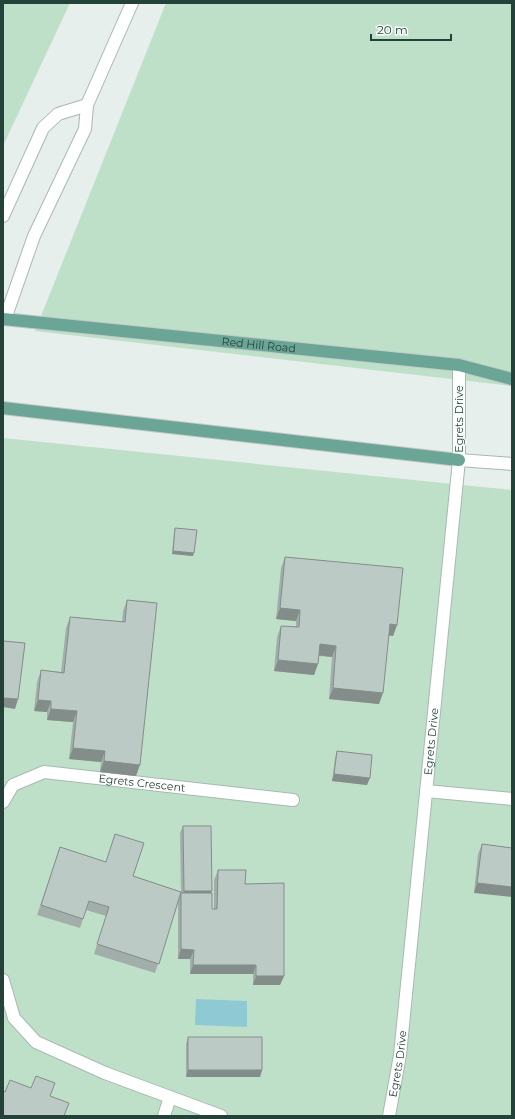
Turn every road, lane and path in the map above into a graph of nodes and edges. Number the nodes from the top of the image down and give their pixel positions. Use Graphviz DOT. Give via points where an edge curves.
graph roads {
  1 [pos="132,3"];
  2 [pos="88,105"];
  3 [pos="3,216"];
  4 [pos="4,319"];
  5 [pos="459,365"];
  6 [pos="512,379"];
  7 [pos="3,408"];
  8 [pos="459,460"];
  9 [pos="512,464"];
  10 [pos="426,791"];
  11 [pos="512,799"];
  12 [pos="293,800"];
  13 [pos="3,802"];
  14 [pos="3,980"];
  15 [pos="170,1097"];
  16 [pos="164,1116"];
  17 [pos="221,1116"];
  18 [pos="389,1116"];
  1 -- 2 [label="street"];
  2 -- 3 [label="street" via="58,114 43,128"];
  2 -- 4 [label="street" via="84,129 34,236"];
  4 -- 5 [label="main road, Red Hill Road"];
  5 -- 6 [label="main road, Red Hill Road"];
  5 -- 8 [label="street, Egrets Drive"];
  7 -- 8 [label="main road"];
  8 -- 9 [label="street"];
  8 -- 10 [label="street, Egrets Drive"];
  10 -- 11 [label="street"];
  10 -- 18 [label="street, Egrets Drive" via="400,1055"];
  12 -- 13 [label="street, Egrets Crescent" via="44,772 13,785"];
  14 -- 15 [label="street" via="14,1018 36,1042 105,1073"];
  15 -- 16 [label="street"];
  15 -- 17 [label="street"];
}
